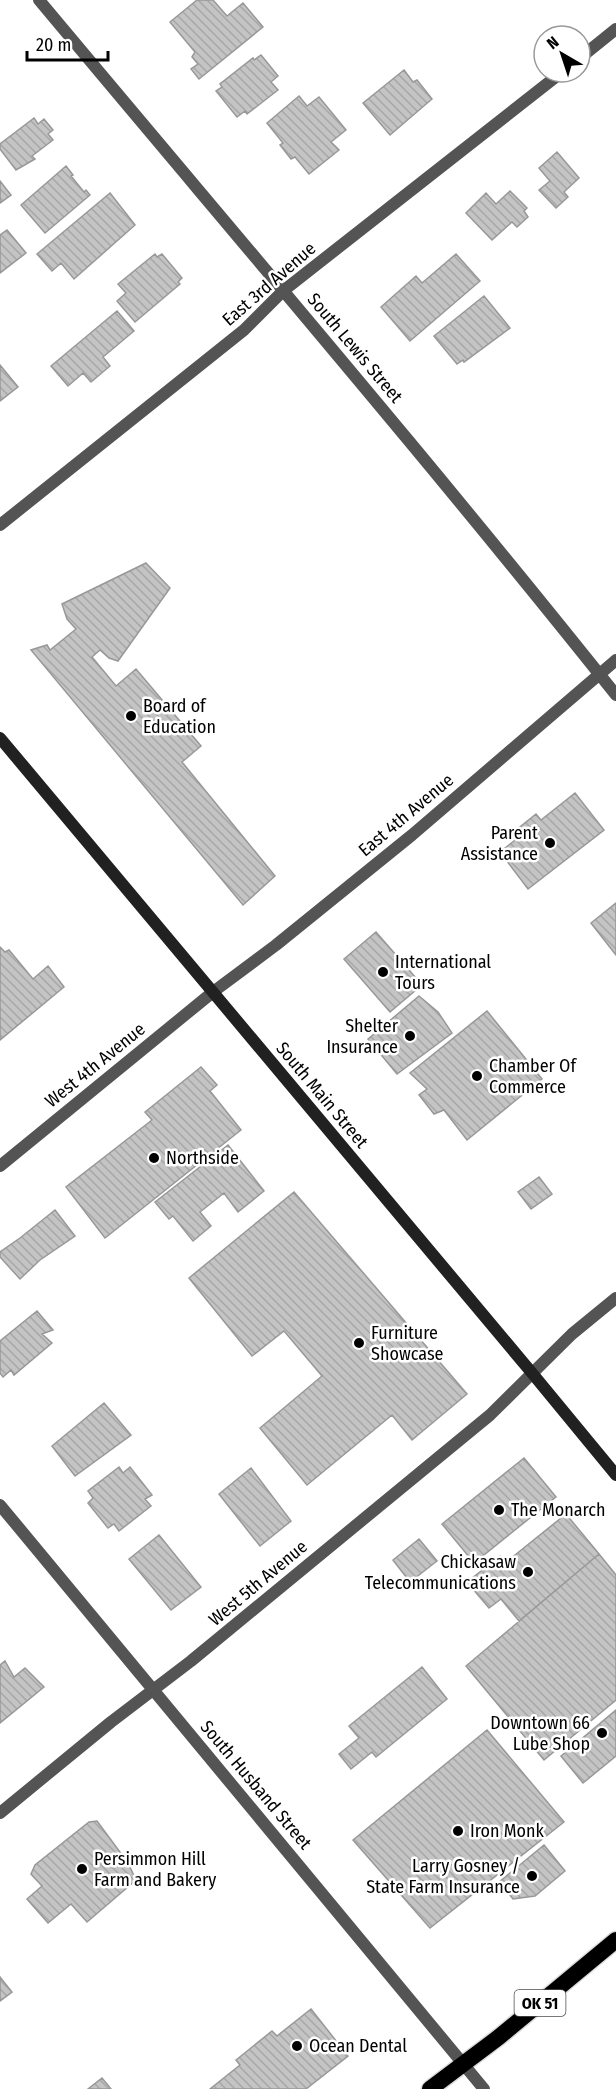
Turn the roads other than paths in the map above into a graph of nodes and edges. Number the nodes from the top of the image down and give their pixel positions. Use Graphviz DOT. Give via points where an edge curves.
graph roads {
  1 [pos="39,0"];
  2 [pos="616,29"];
  3 [pos="592,48"];
  4 [pos="547,84"];
  5 [pos="283,291"];
  6 [pos="0,525"];
  7 [pos="616,660"];
  8 [pos="600,675"];
  9 [pos="616,695"];
  10 [pos="0,738"];
  11 [pos="213,992"];
  12 [pos="0,1166"];
  13 [pos="616,1298"];
  14 [pos="532,1373"];
  15 [pos="616,1475"];
  16 [pos="0,1505"];
  17 [pos="154,1690"];
  18 [pos="0,1813"];
  19 [pos="616,1940"];
  20 [pos="462,2063"];
  21 [pos="429,2089"];
  22 [pos="484,2089"];
  1 -- 5 [label="street, South Lewis Street"];
  2 -- 3 [label="street"];
  4 -- 5 [label="street, East 3rd Avenue"];
  5 -- 6 [label="street, East 3rd Avenue" via="244,330"];
  5 -- 8 [label="street, South Lewis Street" via="444,481"];
  7 -- 8 [label="street, East 4th Avenue"];
  8 -- 9 [label="street, South Lewis Street"];
  8 -- 11 [label="street, East 4th Avenue" via="412,835"];
  10 -- 11 [label="main road, South Main Street"];
  11 -- 12 [label="street, West 4th Avenue"];
  11 -- 14 [label="main road, South Main Street"];
  13 -- 14 [label="street, West 5th Avenue"];
  14 -- 15 [label="main road, South Main Street"];
  14 -- 17 [label="street, West 5th Avenue" via="490,1415"];
  16 -- 17 [label="street, South Husband Street"];
  17 -- 18 [label="street, West 5th Avenue"];
  17 -- 20 [label="street, South Husband Street"];
  19 -- 20 [label="highway, OK 51"];
  20 -- 21 [label="highway, OK 51"];
  20 -- 22 [label="street, South Husband Street"];
}
